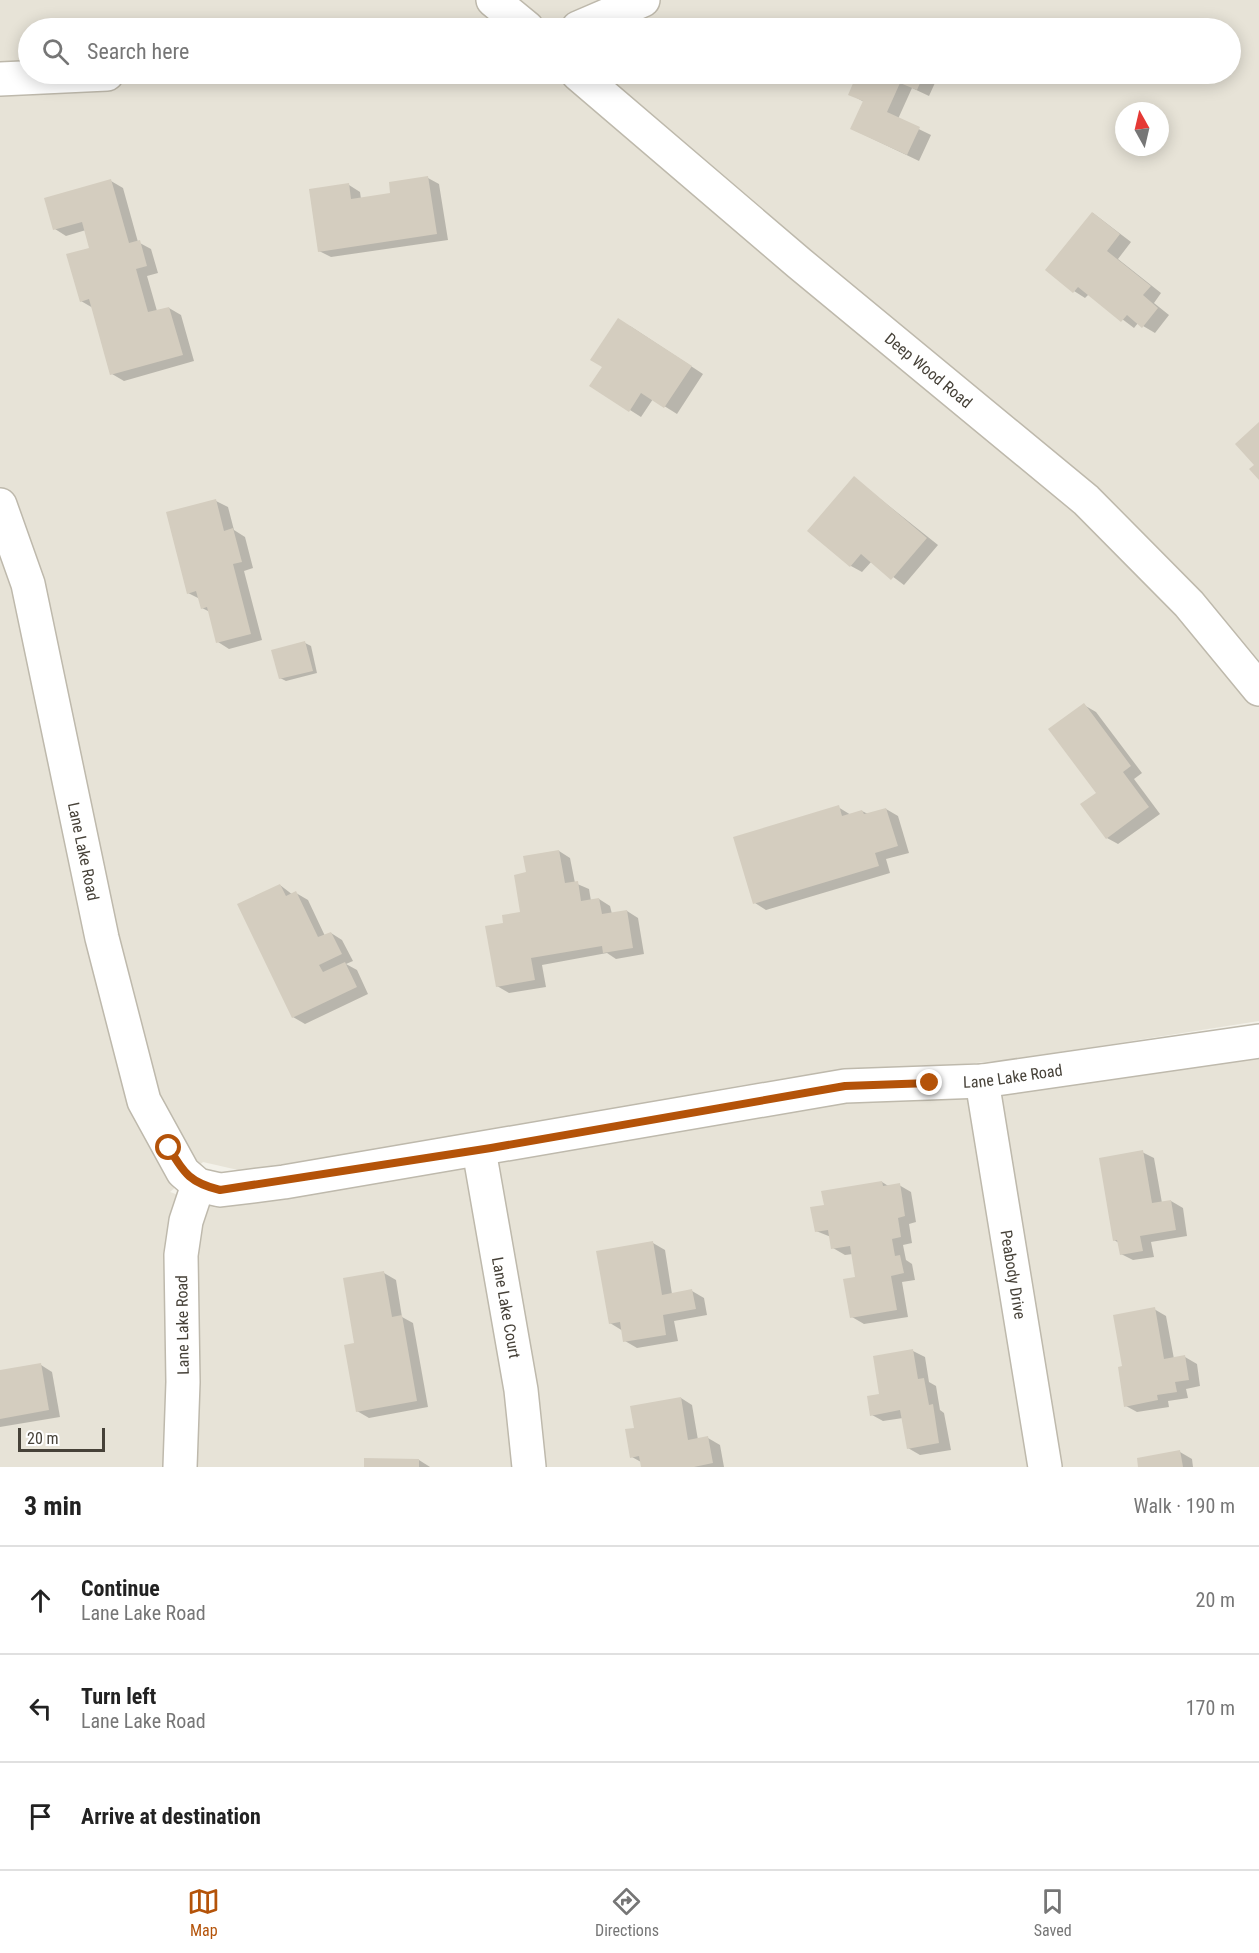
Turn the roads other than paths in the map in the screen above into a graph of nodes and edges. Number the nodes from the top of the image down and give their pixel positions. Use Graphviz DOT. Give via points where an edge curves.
graph roads {
  1 [pos="643,0"];
  2 [pos="601,18"];
  3 [pos="18,78"];
  4 [pos="0,79"];
  5 [pos="590,84"];
  6 [pos="0,505"];
  7 [pos="1259,689"];
  8 [pos="1259,1041"];
  9 [pos="982,1081"];
  10 [pos="479,1150"];
  11 [pos="198,1185"];
  12 [pos="180,1467"];
  13 [pos="529,1467"];
  14 [pos="1045,1467"];
  1 -- 2 [label="street"];
  3 -- 4 [label="street"];
  5 -- 7 [label="street, Deep Wood Road" via="1086,500 1189,604"];
  6 -- 11 [label="street, Lane Lake Road" via="28,584 102,938 144,1101 183,1172"];
  8 -- 9 [label="street, Lane Lake Road"];
  9 -- 10 [label="street, Lane Lake Road" via="845,1086"];
  9 -- 14 [label="street, Peabody Drive"];
  10 -- 11 [label="street, Lane Lake Road" via="220,1190"];
  10 -- 13 [label="street, Lane Lake Court" via="521,1390"];
  11 -- 12 [label="street, Lane Lake Road" via="186,1221 181,1255"];
}
